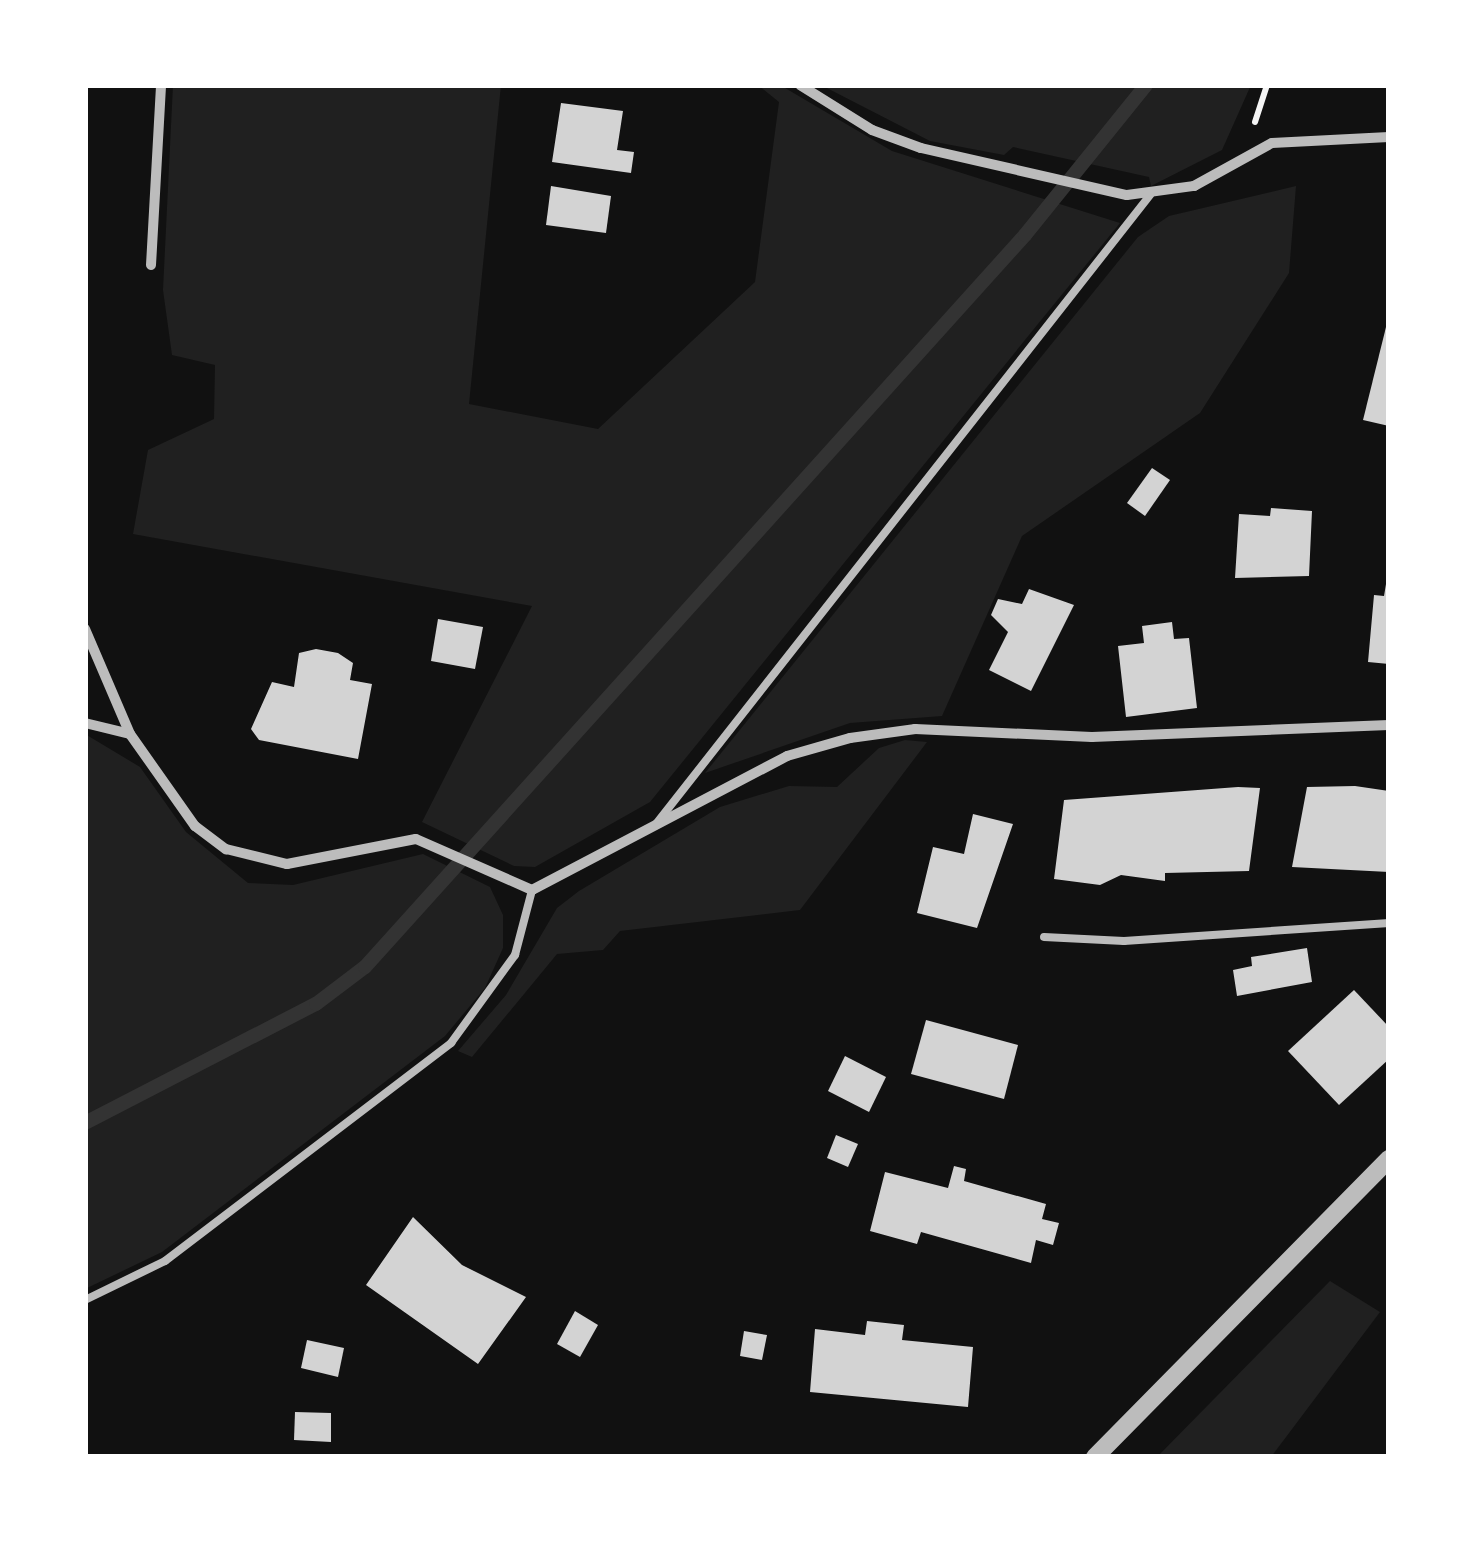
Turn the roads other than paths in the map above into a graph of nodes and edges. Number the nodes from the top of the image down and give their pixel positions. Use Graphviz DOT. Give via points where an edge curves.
graph roads {
  1 [pos="161,85"];
  2 [pos="800,85"];
  3 [pos="1389,137"];
  4 [pos="1150,196"];
  5 [pos="151,265"];
  6 [pos="85,629"];
  7 [pos="85,723"];
  8 [pos="1389,725"];
  9 [pos="130,734"];
  10 [pos="656,824"];
  11 [pos="532,890"];
  12 [pos="1389,923"];
  13 [pos="1044,937"];
  14 [pos="1389,1159"];
  15 [pos="85,1300"];
  16 [pos="1095,1457"];
  1 -- 5 [label="street"];
  2 -- 4 [label="street" via="872,130 964,158"];
  3 -- 4 [label="street" via="1272,143 1194,186"];
  4 -- 10 [label="lane"];
  6 -- 9 [label="street"];
  7 -- 9 [label="street"];
  8 -- 10 [label="street" via="1092,737 915,729 787,756"];
  9 -- 11 [label="street" via="196,826 242,858 287,864 388,840 435,845"];
  10 -- 11 [label="street"];
  11 -- 15 [label="lane" via="515,955 451,1043 165,1260"];
  12 -- 13 [label="lane" via="1124,941"];
  14 -- 16 [label="street"];
}
